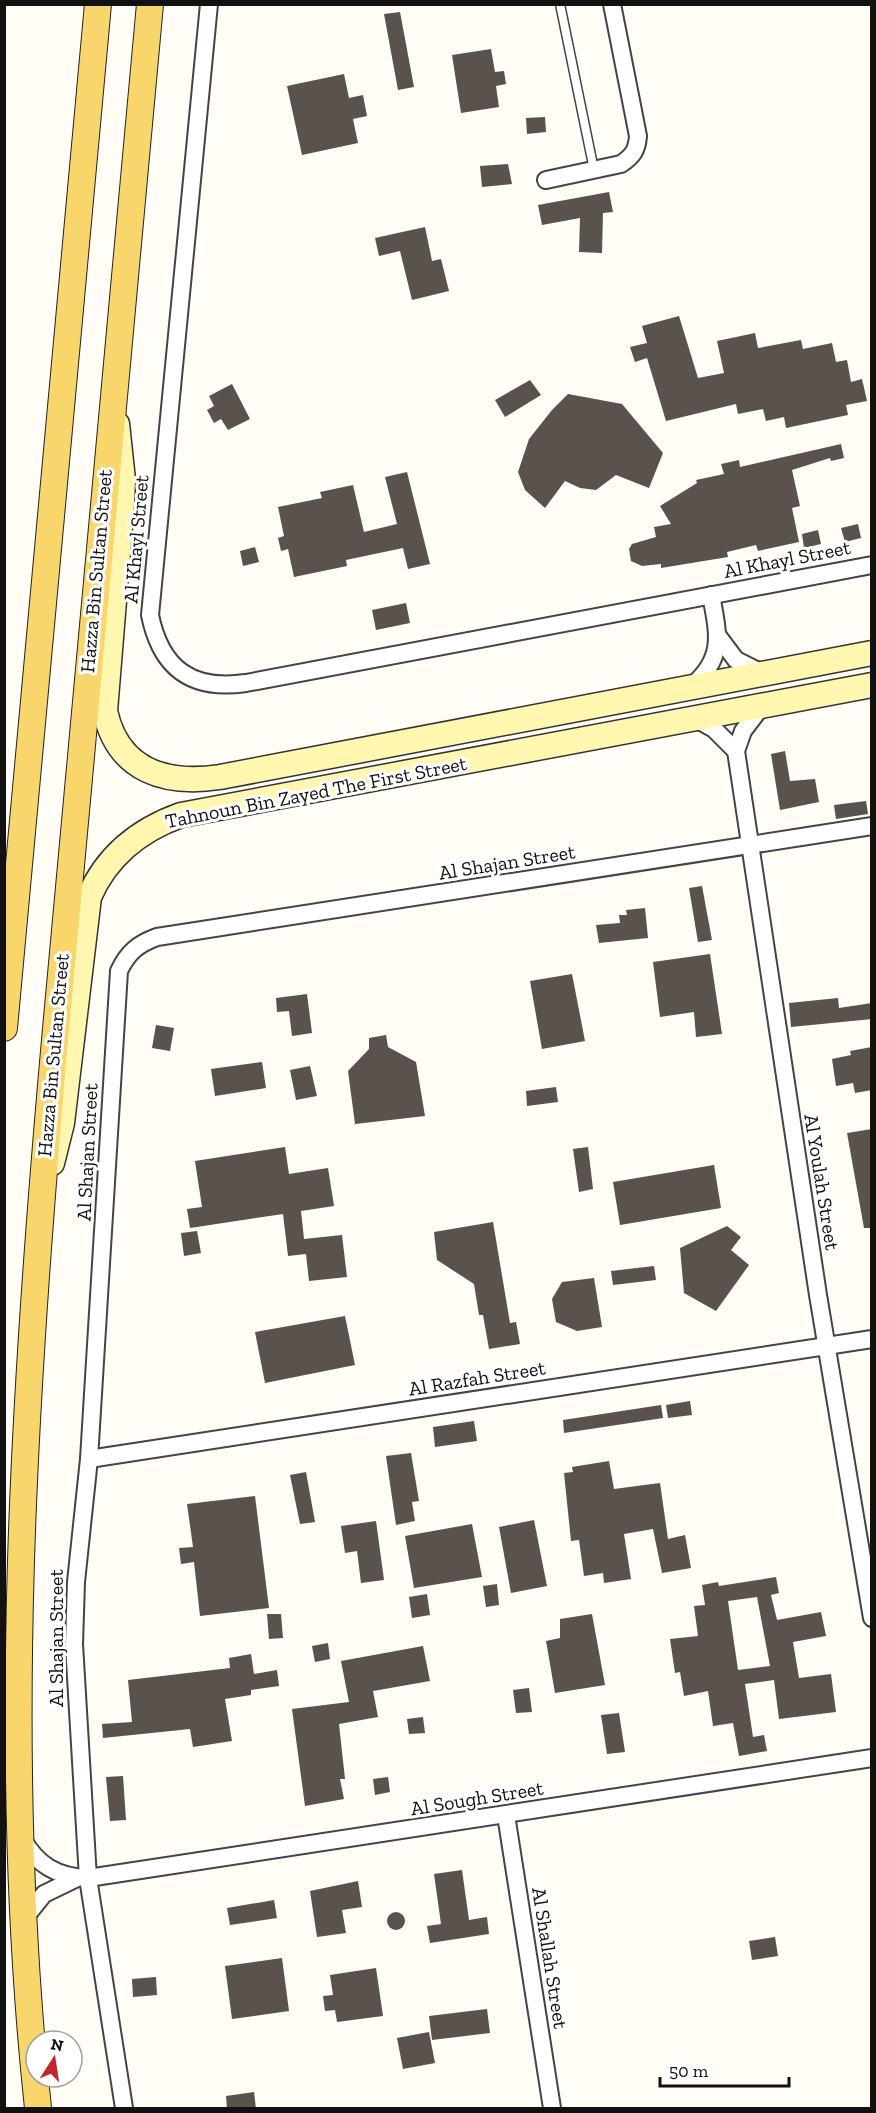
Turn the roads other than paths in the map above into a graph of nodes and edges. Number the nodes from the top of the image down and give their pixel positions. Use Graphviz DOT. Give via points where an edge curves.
graph roads {
  1 [pos="98,4"];
  2 [pos="150,4"];
  3 [pos="209,4"];
  4 [pos="560,4"];
  5 [pos="612,4"];
  6 [pos="594,170"];
  7 [pos="546,180"];
  8 [pos="112,398"];
  9 [pos="872,565"];
  10 [pos="711,595"];
  11 [pos="718,636"];
  12 [pos="872,653"];
  13 [pos="762,673"];
  14 [pos="693,685"];
  15 [pos="872,685"];
  16 [pos="762,706"];
  17 [pos="696,718"];
  18 [pos="736,751"];
  19 [pos="872,826"];
  20 [pos="750,845"];
  21 [pos="4,1028"];
  22 [pos="41,1194"];
  23 [pos="872,1339"];
  24 [pos="826,1346"];
  25 [pos="89,1458"];
  26 [pos="872,1618"];
  27 [pos="872,1758"];
  28 [pos="506,1815"];
  29 [pos="18,1824"];
  30 [pos="83,1878"];
  31 [pos="22,1922"];
  32 [pos="38,2109"];
  33 [pos="124,2109"];
  34 [pos="552,2109"];
  1 -- 21 [label="main road"];
  2 -- 8 [label="main road, Hazza Bin Sultan Street"];
  3 -- 10 [label="street, Al Khayl Street" via="151,593 154,636 164,655 197,682 230,686"];
  4 -- 6 [label="lane"];
  5 -- 6 [label="street" via="637,147 631,158 621,164"];
  6 -- 7 [label="street"];
  8 -- 14 [label="street, Tahnoun Bin Zayed The First Street" via="120,435 123,480 105,711 116,741 143,768 161,777 180,781 220,777"];
  8 -- 22 [label="main road, Hazza Bin Sultan Street"];
  9 -- 10 [label="street, Al Khayl Street"];
  10 -- 11 [label="street, Al Khayl Street"];
  11 -- 13 [label="street, Al Khayl Street" via="736,660"];
  11 -- 14 [label="street, Al Khayl Street" via="712,664"];
  12 -- 13 [label="street, Tahnoun Bin Zayed The First Street"];
  13 -- 14 [label="street, Tahnoun Bin Zayed The First Street"];
  15 -- 16 [label="street, Tahnoun Bin Zayed The First Street"];
  16 -- 17 [label="street, Tahnoun Bin Zayed The First Street"];
  16 -- 18 [label="street" via="748,722"];
  17 -- 18 [label="street"];
  17 -- 22 [label="street, Tahnoun Bin Zayed The First Street" via="181,815 141,833 107,865 89,897 62,1123"];
  18 -- 20 [label="street, Al Youlah Street"];
  19 -- 20 [label="street, Al Shajan Street"];
  20 -- 24 [label="street, Al Youlah Street"];
  20 -- 25 [label="street, Al Shajan Street" via="157,937 141,943 127,955 119,971"];
  22 -- 29 [label="main road, Hazza Bin Sultan Street" via="16,1637"];
  23 -- 24 [label="street, Al Razfah Street"];
  24 -- 25 [label="street, Al Razfah Street"];
  24 -- 26 [label="street, Al Youlah Street"];
  25 -- 30 [label="street, Al Shajan Street" via="74,1644"];
  27 -- 28 [label="street, Al Sough Street"];
  28 -- 30 [label="street, Al Sough Street"];
  28 -- 34 [label="street, Al Shallah Street"];
  29 -- 30 [label="street, Al Sough Street" via="22,1838 38,1861 50,1870"];
  29 -- 31 [label="main road, Hazza Bin Sultan Street"];
  30 -- 31 [label="street, Al Sough Street" via="44,1894"];
  30 -- 33 [label="street, Al Shajan Street"];
  31 -- 32 [label="main road, Hazza Bin Sultan Street"];
}
